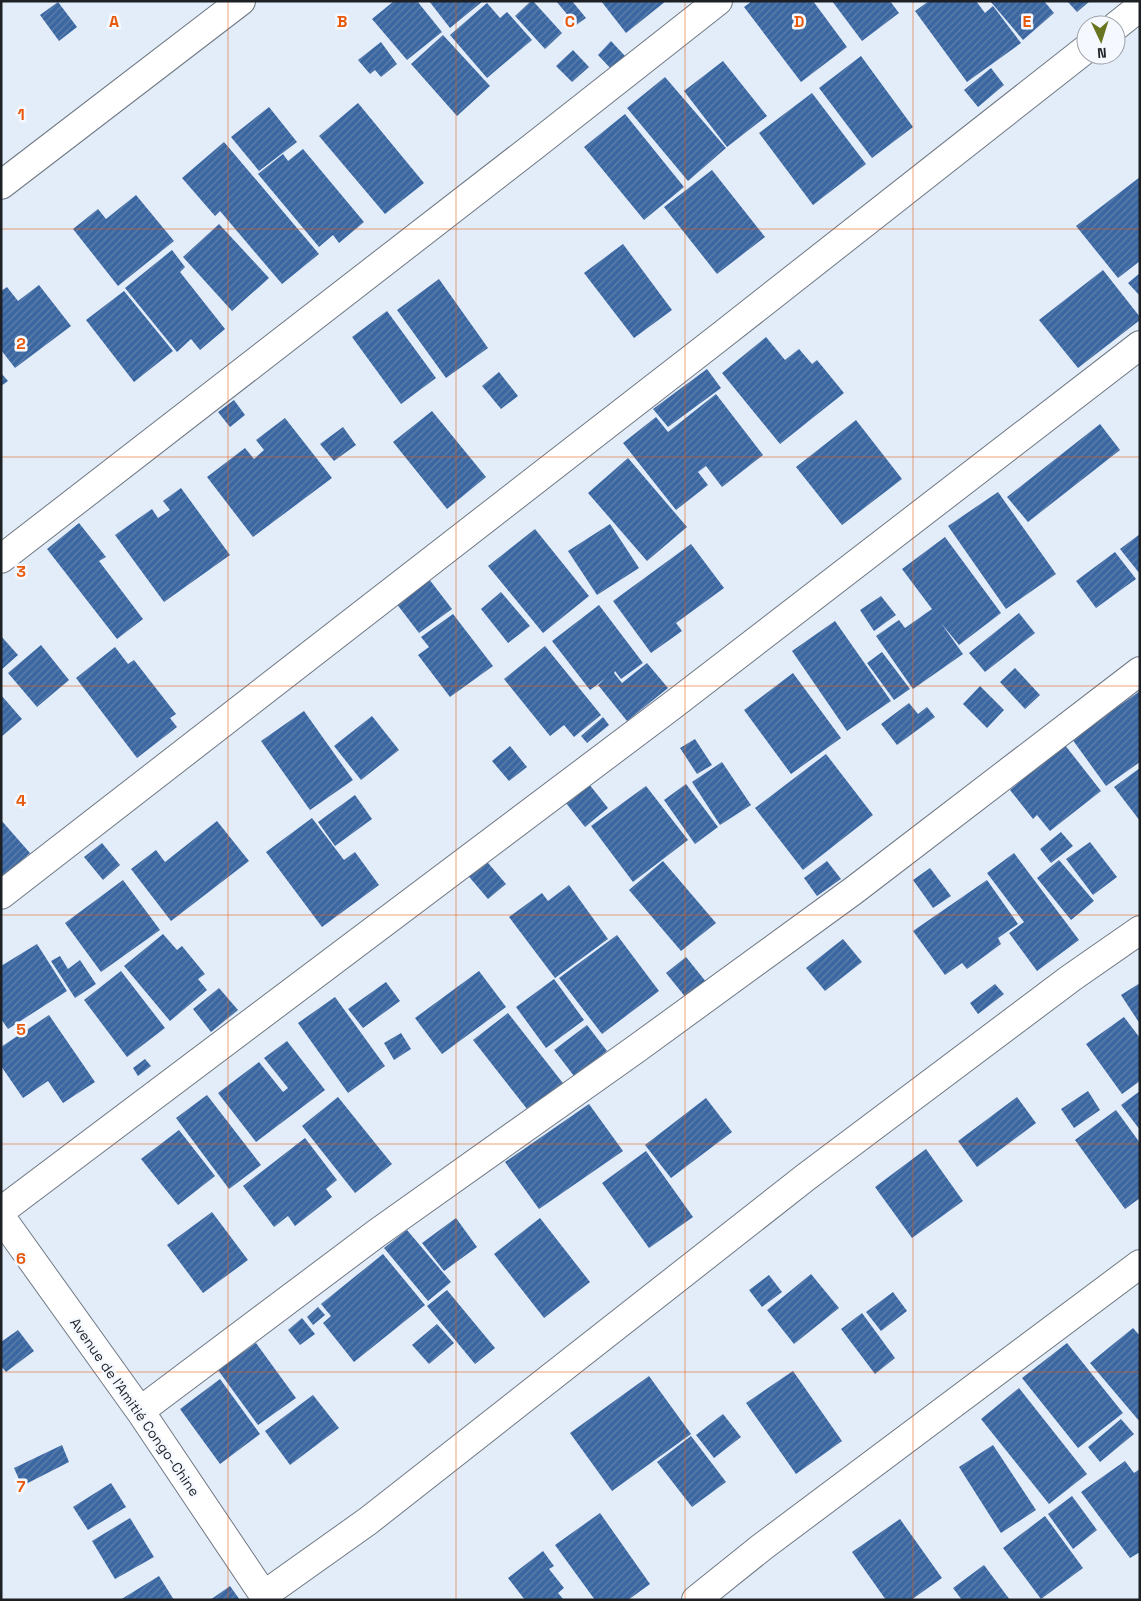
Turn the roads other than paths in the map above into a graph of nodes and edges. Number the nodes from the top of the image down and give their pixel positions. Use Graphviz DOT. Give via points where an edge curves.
graph roads {
  1 [pos="241,1"];
  2 [pos="718,1"];
  3 [pos="1140,7"];
  4 [pos="1126,18"];
  5 [pos="1076,57"];
  6 [pos="1,184"];
  7 [pos="1140,345"];
  8 [pos="1,559"];
  9 [pos="1140,671"];
  10 [pos="1,895"];
  11 [pos="1140,930"];
  12 [pos="1,1211"];
  13 [pos="1,1217"];
  14 [pos="1140,1264"];
  15 [pos="140,1411"];
  16 [pos="265,1598"];
  17 [pos="696,1600"];
  1 -- 6 [label="street"];
  2 -- 8 [label="street"];
  3 -- 4 [label="street"];
  5 -- 10 [label="street" via="717,340"];
  7 -- 12 [label="street" via="666,711"];
  9 -- 15 [label="street" via="853,891 377,1233"];
  11 -- 16 [label="street" via="806,1177 375,1516"];
  13 -- 15 [label="street, Avenue de l'Amitié Congo-Chine"];
  14 -- 17 [label="street"];
  15 -- 16 [label="street, Avenue de l'Amitié Congo-Chine"];
}
